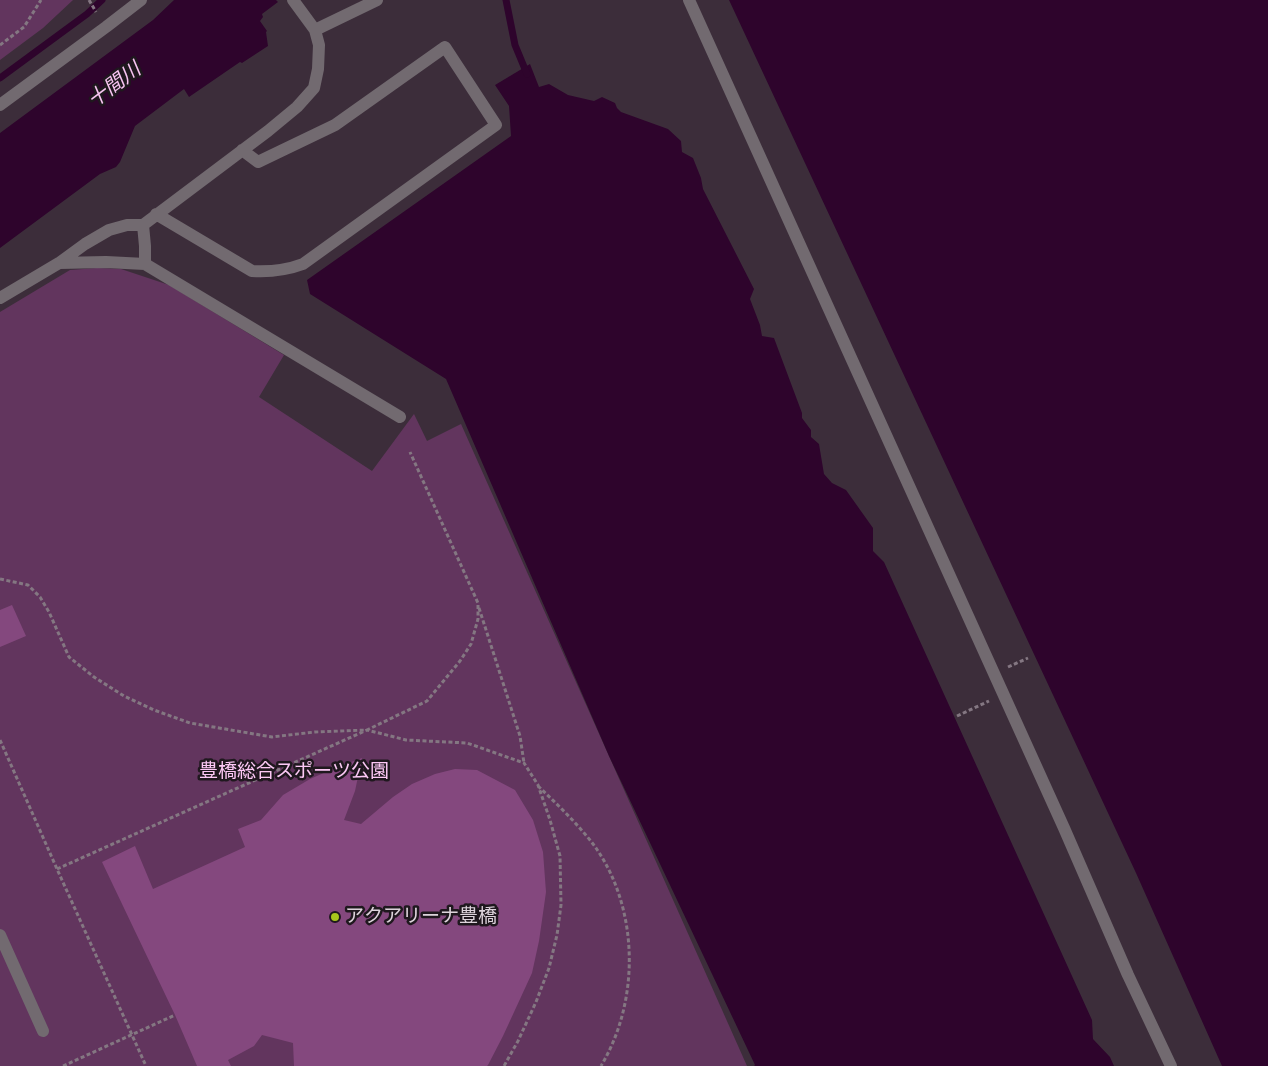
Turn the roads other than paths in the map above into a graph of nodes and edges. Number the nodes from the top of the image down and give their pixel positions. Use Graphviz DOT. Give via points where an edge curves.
graph roads {
  1 [pos="141,0"];
  2 [pos="293,0"];
  3 [pos="377,0"];
  4 [pos="690,0"];
  5 [pos="315,30"];
  6 [pos="0,105"];
  7 [pos="242,150"];
  8 [pos="161,210"];
  9 [pos="143,224"];
  10 [pos="59,263"];
  11 [pos="145,264"];
  12 [pos="0,298"];
  13 [pos="400,417"];
  14 [pos="0,935"];
  15 [pos="43,1031"];
  16 [pos="1171,1066"];
  1 -- 6 [label="street"];
  2 -- 5 [label="street"];
  3 -- 5 [label="street"];
  4 -- 16 [label="street"];
  5 -- 7 [label="street" via="319,45 314,88 297,107"];
  7 -- 8 [label="street"];
  7 -- 8 [label="street" via="258,162 335,125 445,47 496,125 295,267 252,271"];
  8 -- 9 [label="street"];
  9 -- 10 [label="street" via="109,230"];
  9 -- 11 [label="street"];
  10 -- 11 [label="street"];
  10 -- 12 [label="street"];
  11 -- 13 [label="street"];
  14 -- 15 [label="street"];
}
